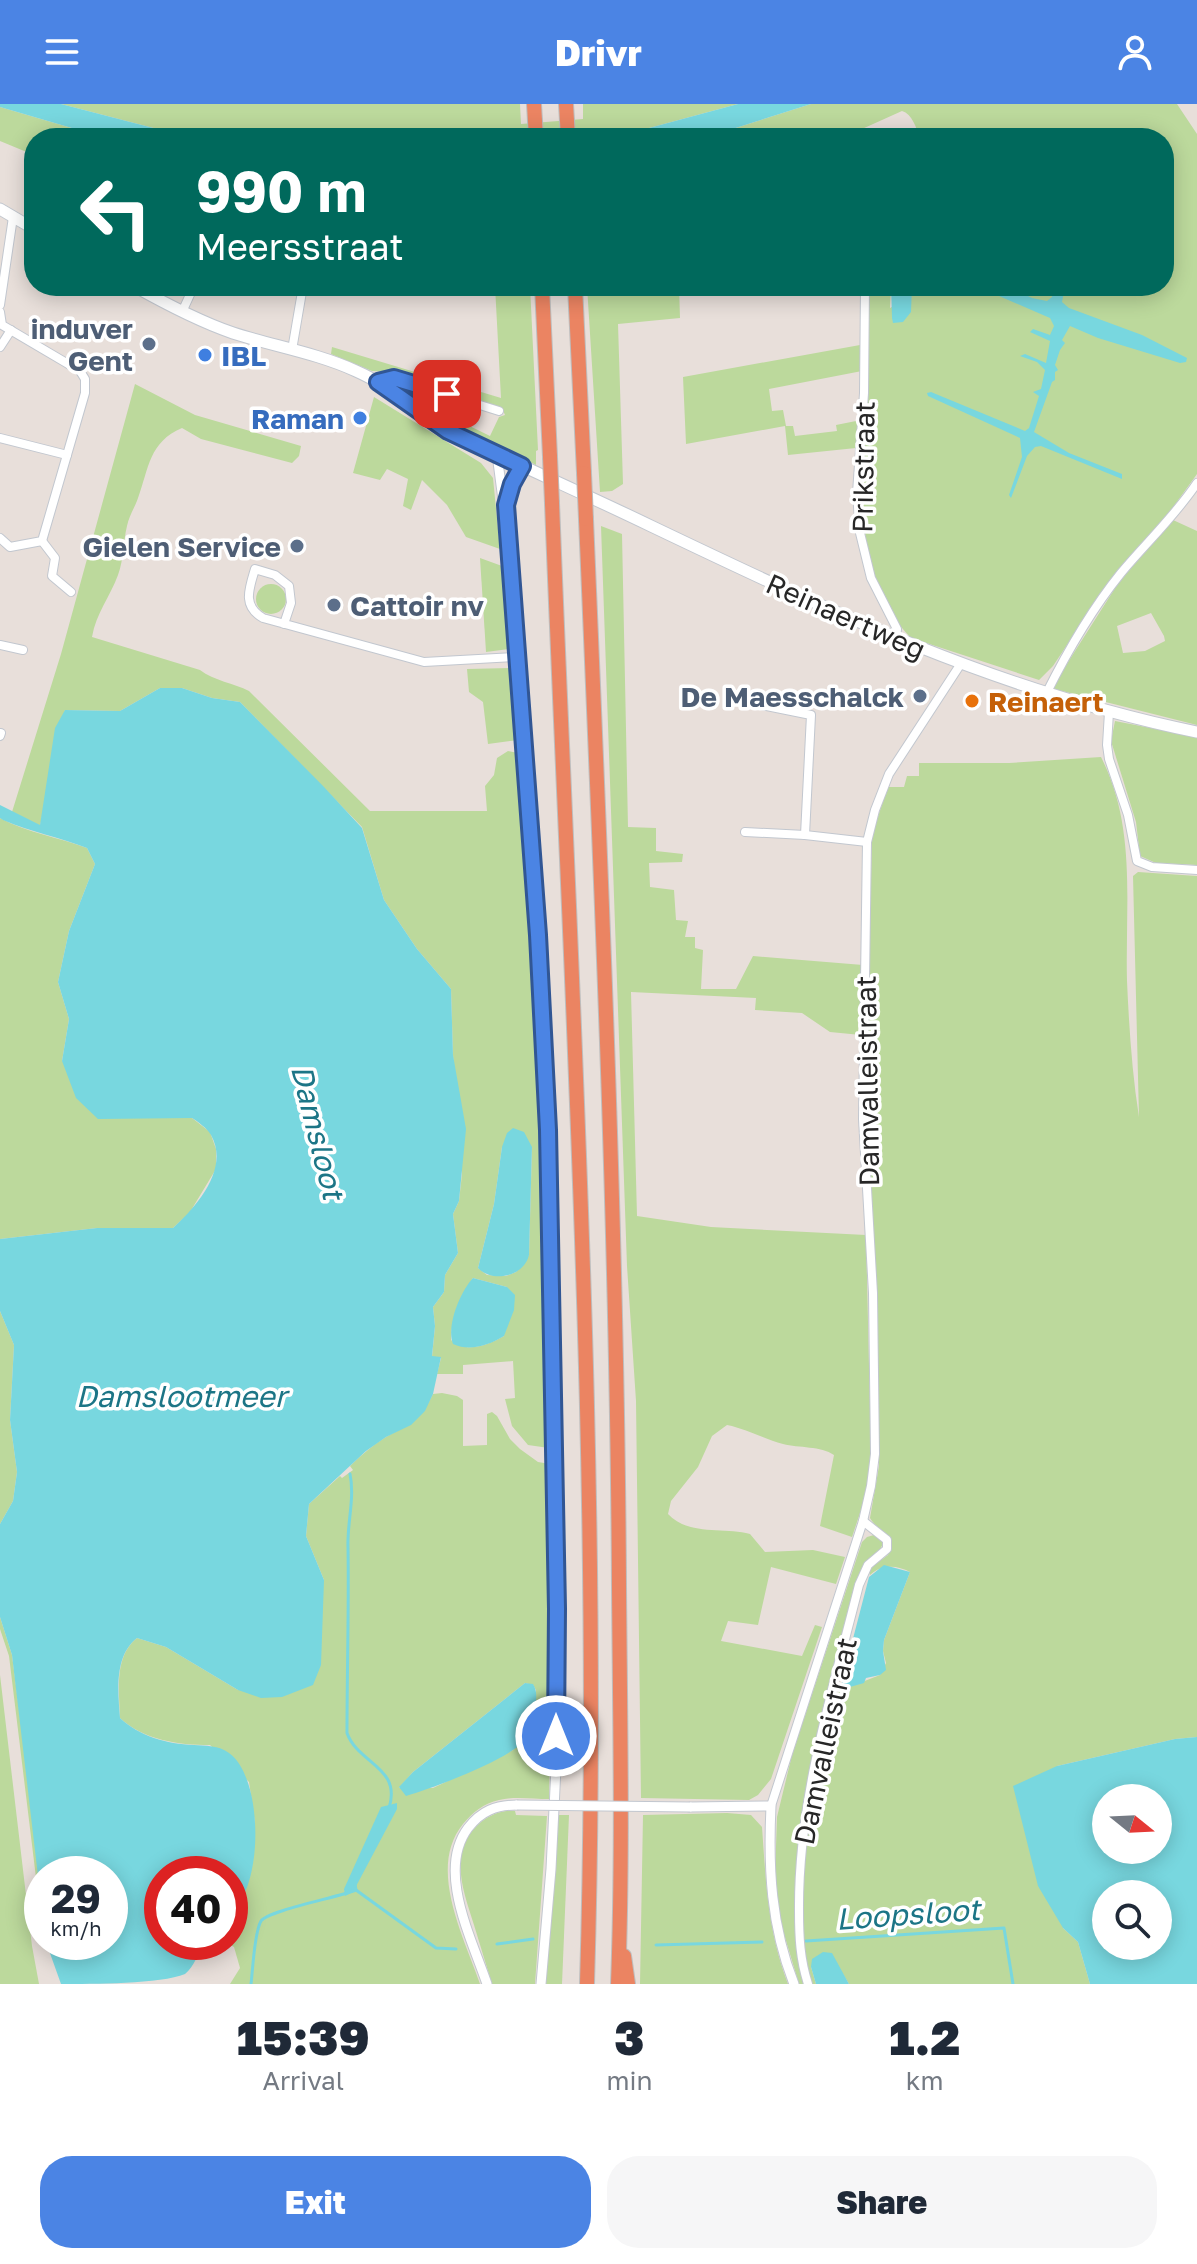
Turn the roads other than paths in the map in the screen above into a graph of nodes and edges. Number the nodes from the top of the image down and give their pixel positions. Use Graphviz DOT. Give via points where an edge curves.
graph roads {
  1 [pos="534,104"];
  2 [pos="566,104"];
  3 [pos="535,128"];
  4 [pos="567,128"];
  5 [pos="0,209"];
  6 [pos="13,217"];
  7 [pos="24,223"];
  8 [pos="152,296"];
  9 [pos="189,296"];
  10 [pos="301,296"];
  11 [pos="542,296"];
  12 [pos="575,296"];
  13 [pos="865,296"];
  14 [pos="0,305"];
  15 [pos="0,312"];
  16 [pos="182,312"];
  17 [pos="4,328"];
  18 [pos="0,347"];
  19 [pos="292,350"];
  20 [pos="378,382"];
  21 [pos="499,411"];
  22 [pos="0,438"];
  23 [pos="67,455"];
  24 [pos="506,458"];
  25 [pos="522,466"];
  26 [pos="1197,483"];
  27 [pos="506,505"];
  28 [pos="0,538"];
  29 [pos="42,541"];
  30 [pos="10,547"];
  31 [pos="0,554"];
  32 [pos="71,592"];
  33 [pos="284,624"];
  34 [pos="895,640"];
  35 [pos="0,645"];
  36 [pos="23,650"];
  37 [pos="516,657"];
  38 [pos="960,665"];
  39 [pos="1046,694"];
  40 [pos="751,703"];
  41 [pos="1109,712"];
  42 [pos="1197,732"];
  43 [pos="745,832"];
  44 [pos="805,835"];
  45 [pos="867,842"];
  46 [pos="1197,870"];
  47 [pos="863,1521"];
  48 [pos="771,1806"];
  49 [pos="620,1936"];
  50 [pos="588,1947"];
  51 [pos="487,1984"];
  52 [pos="541,1984"];
  53 [pos="580,1984"];
  54 [pos="587,1984"];
  55 [pos="618,1984"];
  56 [pos="628,1984"];
  57 [pos="794,1984"];
  58 [pos="808,1984"];
  1 -- 3 [label="highway"];
  2 -- 4 [label="highway"];
  5 -- 6 [label="main road"];
  6 -- 7 [label="main road"];
  6 -- 14 [label="street"];
  8 -- 16 [label="main road, Reinaertweg"];
  9 -- 16 [label="street"];
  10 -- 19 [label="street"];
  11 -- 50 [label="highway, bridge" via="587,1401"];
  12 -- 49 [label="highway, bridge" via="618,1407"];
  13 -- 34 [label="street, Prikstraat" via="860,533 871,578 897,629"];
  15 -- 17 [label="street"];
  16 -- 19 [label="main road, Reinaertweg"];
  17 -- 18 [label="street"];
  17 -- 23 [label="street" via="80,371 85,379"];
  19 -- 20 [label="main road, Reinaertweg"];
  20 -- 21 [label="street" via="394,378"];
  20 -- 24 [label="main road, Reinaertweg" via="448,431"];
  22 -- 23 [label="street"];
  23 -- 29 [label="street"];
  24 -- 25 [label="main road, Reinaertweg"];
  24 -- 27 [label="street" via="498,462"];
  25 -- 27 [label="street"];
  25 -- 34 [label="main road, Reinaertweg"];
  26 -- 39 [label="street" via="1111,587"];
  27 -- 37 [label="street"];
  28 -- 30 [label="street"];
  29 -- 30 [label="street"];
  29 -- 32 [label="street" via="55,558 52,576"];
  30 -- 31 [label="street"];
  33 -- 33 [label="street" via="254,613 249,604 255,569 289,586 291,603"];
  33 -- 37 [label="street" via="424,662"];
  34 -- 38 [label="main road, Reinaertweg"];
  35 -- 36 [label="street"];
  37 -- 52 [label="street" via="538,935 549,1176 556,1752"];
  38 -- 39 [label="main road, Reinaertweg"];
  38 -- 45 [label="street, Damvalleistraat" via="889,774"];
  39 -- 41 [label="main road, Reinaertweg"];
  40 -- 44 [label="street" via="811,715"];
  41 -- 42 [label="main road, Reinaertweg"];
  41 -- 46 [label="street" via="1109,759 1137,861"];
  43 -- 44 [label="street"];
  44 -- 45 [label="street"];
  45 -- 47 [label="street, Damvalleistraat" via="863,1119 875,1454"];
  47 -- 48 [label="street, Damvalleistraat"];
  47 -- 58 [label="street, Damvalleistraat" via="887,1540 887,1549 868,1565 859,1585 814,1766 799,1892 800,1953"];
  48 -- 51 [label="street, bridge" via="500,1805 486,1811 461,1837 454,1878"];
  48 -- 57 [label="street, Damvalleistraat" via="771,1893"];
  49 -- 55 [label="highway"];
  49 -- 56 [label="highway"];
  50 -- 53 [label="highway"];
  50 -- 54 [label="highway"];
}
